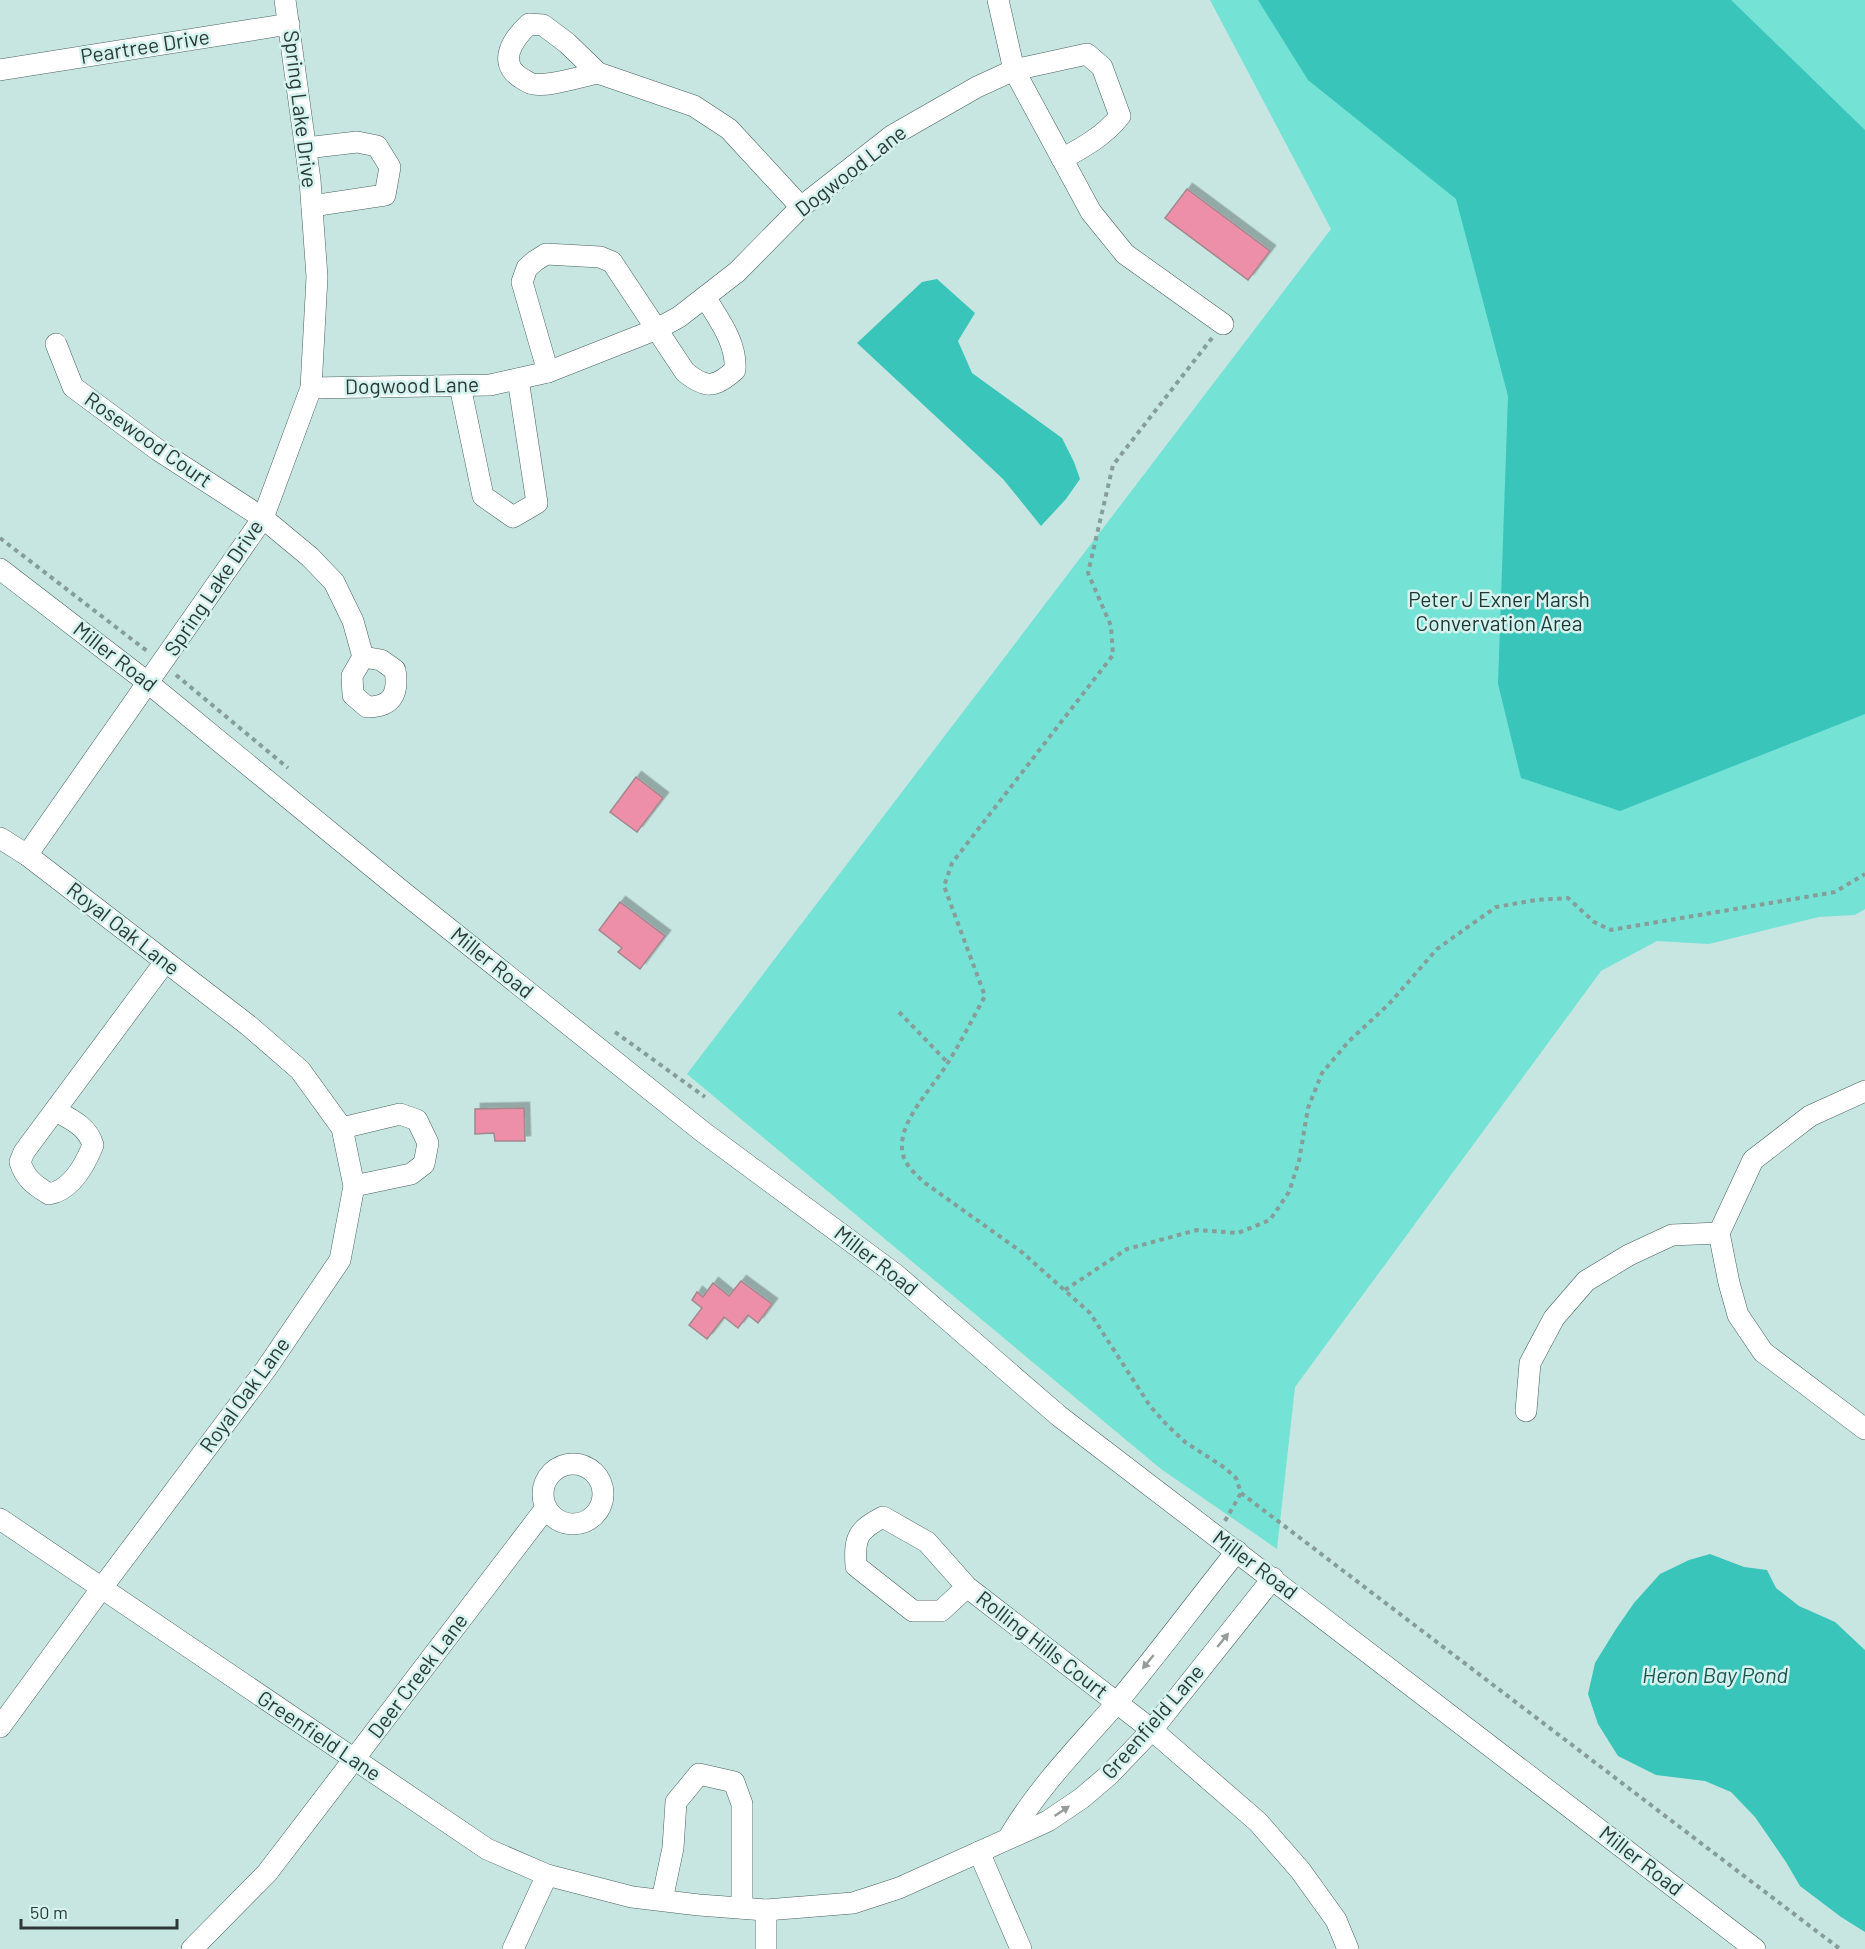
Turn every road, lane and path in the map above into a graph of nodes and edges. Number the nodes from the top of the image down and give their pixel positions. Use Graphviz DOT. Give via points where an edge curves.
graph roads {
  1 [pos="285,0"];
  2 [pos="998,0"];
  3 [pos="289,24"];
  4 [pos="0,70"];
  5 [pos="1014,70"];
  6 [pos="598,73"];
  7 [pos="306,148"];
  8 [pos="1062,159"];
  9 [pos="312,206"];
  10 [pos="801,207"];
  11 [pos="705,297"];
  12 [pos="1223,324"];
  13 [pos="657,328"];
  14 [pos="56,344"];
  15 [pos="548,372"];
  16 [pos="518,379"];
  17 [pos="460,386"];
  18 [pos="311,388"];
  19 [pos="262,518"];
  20 [pos="0,569"];
  21 [pos="363,657"];
  22 [pos="147,682"];
  23 [pos="0,838"];
  24 [pos="27,855"];
  25 [pos="1865,874"];
  26 [pos="165,962"];
  27 [pos="899,1012"];
  28 [pos="948,1063"];
  29 [pos="1865,1091"];
  30 [pos="56,1111"];
  31 [pos="342,1128"];
  32 [pos="354,1186"];
  33 [pos="1719,1233"];
  34 [pos="1065,1290"];
  35 [pos="1526,1411"];
  36 [pos="1865,1429"];
  37 [pos="1241,1493"];
  38 [pos="546,1508"];
  39 [pos="0,1519"];
  40 [pos="1217,1536"];
  41 [pos="1237,1551"];
  42 [pos="1273,1578"];
  43 [pos="967,1587"];
  44 [pos="101,1589"];
  45 [pos="1116,1702"];
  46 [pos="0,1727"];
  47 [pos="1152,1730"];
  48 [pos="354,1760"];
  49 [pos="1009,1837"];
  50 [pos="979,1852"];
  51 [pos="547,1875"];
  52 [pos="662,1900"];
  53 [pos="742,1908"];
  54 [pos="766,1910"];
  55 [pos="192,1949"];
  56 [pos="513,1949"];
  57 [pos="766,1949"];
  58 [pos="1021,1949"];
  59 [pos="1348,1949"];
  60 [pos="1755,1949"];
  61 [pos="1840,1949"];
  1 -- 3 [label="street, Spring Lake Drive"];
  2 -- 5 [label="street"];
  3 -- 4 [label="street, Peartree Drive"];
  3 -- 7 [label="street, Spring Lake Drive"];
  5 -- 8 [label="street"];
  5 -- 8 [label="street, Dogwood Lane" via="1087,54 1102,67 1120,116 1108,130"];
  5 -- 10 [label="street, Dogwood Lane" via="976,87 893,135"];
  6 -- 10 [label="street" via="694,106 729,129"];
  7 -- 9 [label="street, Spring Lake Drive"];
  7 -- 9 [label="street" via="357,142 377,146 390,167 385,195"];
  8 -- 12 [label="street" via="1091,212 1125,254"];
  9 -- 18 [label="street, Spring Lake Drive" via="317,277"];
  10 -- 11 [label="street, Dogwood Lane" via="737,272"];
  11 -- 13 [label="street, Dogwood Lane" via="679,318"];
  11 -- 13 [label="street" via="736,357 735,370 721,382 711,385 696,381 685,372"];
  12 -- 28 [label="path" via="1113,465 1088,573 1110,626 1113,655 952,863 944,886 985,996"];
  13 -- 15 [label="street, Dogwood Lane"];
  13 -- 15 [label="street" via="612,262 600,257 546,254 527,268 522,282"];
  14 -- 19 [label="street, Rosewood Court" via="73,387 158,450"];
  15 -- 16 [label="street, Dogwood Lane"];
  16 -- 17 [label="street, Dogwood Lane"];
  16 -- 17 [label="street" via="537,503 513,517 483,496"];
  17 -- 18 [label="street, Dogwood Lane"];
  18 -- 19 [label="street, Spring Lake Drive"];
  19 -- 21 [label="street, Rosewood Court" via="310,557 333,582 353,621"];
  19 -- 22 [label="street, Spring Lake Drive"];
  20 -- 22 [label="street, Miller Road"];
  22 -- 24 [label="street, Spring Lake Drive"];
  22 -- 40 [label="street, Miller Road" via="703,1132 895,1274 1059,1416"];
  23 -- 24 [label="street, Royal Oak Lane"];
  24 -- 26 [label="street, Royal Oak Lane"];
  25 -- 34 [label="path" via="1835,892 1611,930 1594,922 1568,898 1496,907 1437,949 1322,1073 1308,1108 1289,1192 1270,1220 1238,1233 1197,1230 1127,1249"];
  26 -- 30 [label="street"];
  26 -- 31 [label="street, Royal Oak Lane" via="300,1070"];
  27 -- 28 [label="path"];
  28 -- 34 [label="path" via="904,1132 902,1146 908,1165 925,1183 1023,1253"];
  29 -- 33 [label="street" via="1810,1116 1753,1160"];
  31 -- 32 [label="street, Royal Oak Lane"];
  31 -- 32 [label="street" via="400,1114 417,1120 428,1143 424,1164 411,1174"];
  32 -- 44 [label="street, Royal Oak Lane" via="340,1260 266,1369"];
  33 -- 35 [label="street" via="1672,1235 1586,1281 1554,1318 1530,1363"];
  33 -- 36 [label="street" via="1738,1315 1763,1352"];
  34 -- 37 [label="path" via="1090,1312 1150,1406 1185,1442 1236,1478"];
  37 -- 40 [label="path"];
  37 -- 61 [label="path"];
  38 -- 48 [label="street, Deer Creek Lane"];
  39 -- 44 [label="street, Greenfield Lane"];
  40 -- 41 [label="street, Miller Road"];
  41 -- 42 [label="street, Miller Road"];
  41 -- 45 [label="street, Greenfield Lane, one-way"];
  47 -- 42 [label="street, Greenfield Lane, one-way"];
  42 -- 60 [label="street, Miller Road"];
  43 -- 43 [label="street, Rolling Hills Court" via="927,1542 883,1517 864,1527 855,1546 856,1566 913,1611 941,1611"];
  43 -- 45 [label="street, Rolling Hills Court"];
  44 -- 46 [label="street, Royal Oak Lane"];
  44 -- 48 [label="street, Greenfield Lane"];
  45 -- 47 [label="street, Rolling Hills Court"];
  45 -- 49 [label="street, Greenfield Lane" via="1048,1781"];
  49 -- 47 [label="street, Greenfield Lane, one-way" via="1048,1821 1082,1798"];
  47 -- 59 [label="street, Rolling Hills Court" via="1258,1822 1336,1920"];
  48 -- 51 [label="street, Greenfield Lane" via="487,1849"];
  48 -- 55 [label="street, Deer Creek Lane" via="267,1873"];
  49 -- 50 [label="street, Greenfield Lane"];
  50 -- 54 [label="street, Greenfield Lane" via="900,1888 853,1903"];
  50 -- 58 [label="street"];
  51 -- 52 [label="street, Greenfield Lane" via="632,1897"];
  51 -- 56 [label="street"];
  52 -- 53 [label="street, Greenfield Lane"];
  52 -- 53 [label="street" via="673,1848 676,1802 699,1774 734,1782 742,1804"];
  53 -- 54 [label="street, Greenfield Lane"];
  54 -- 57 [label="street"];
}
